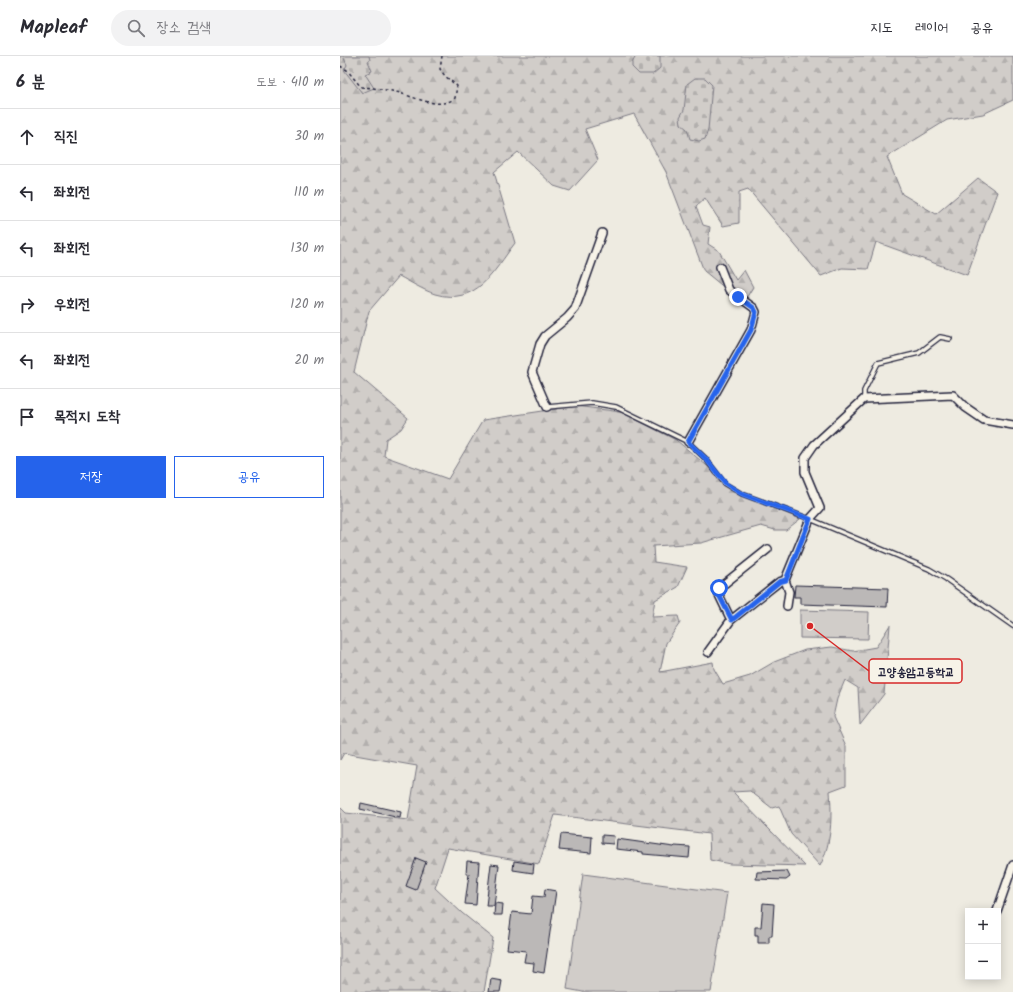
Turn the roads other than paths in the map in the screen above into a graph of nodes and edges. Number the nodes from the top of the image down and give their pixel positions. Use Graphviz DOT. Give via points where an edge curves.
graph roads {
  1 [pos="602,233"];
  2 [pos="720,268"];
  3 [pos="950,339"];
  4 [pos="864,399"];
  5 [pos="547,406"];
  6 [pos="1013,425"];
  7 [pos="688,442"];
  8 [pos="810,519"];
  9 [pos="768,548"];
  10 [pos="786,580"];
  11 [pos="787,606"];
  12 [pos="732,620"];
  13 [pos="1013,626"];
  14 [pos="708,652"];
  15 [pos="1013,865"];
  16 [pos="998,908"];
  1 -- 5 [label="street" via="575,309 540,344 532,372"];
  2 -- 7 [label="street" via="729,290 756,312 751,330"];
  3 -- 4 [label="lane" via="940,337 919,353 878,363 864,391"];
  4 -- 6 [label="street" via="953,394 965,407 984,420"];
  4 -- 8 [label="street" via="814,445 805,458 805,472 820,508"];
  5 -- 7 [label="lane" via="592,403 616,406"];
  7 -- 8 [label="lane" via="726,484 742,494"];
  8 -- 10 [label="street"];
  8 -- 13 [label="lane" via="929,569"];
  9 -- 12 [label="street" via="719,588 719,595"];
  10 -- 11 [label="street" via="789,592"];
  10 -- 12 [label="street" via="779,582"];
  12 -- 14 [label="street"];
  15 -- 16 [label="street"];
}
